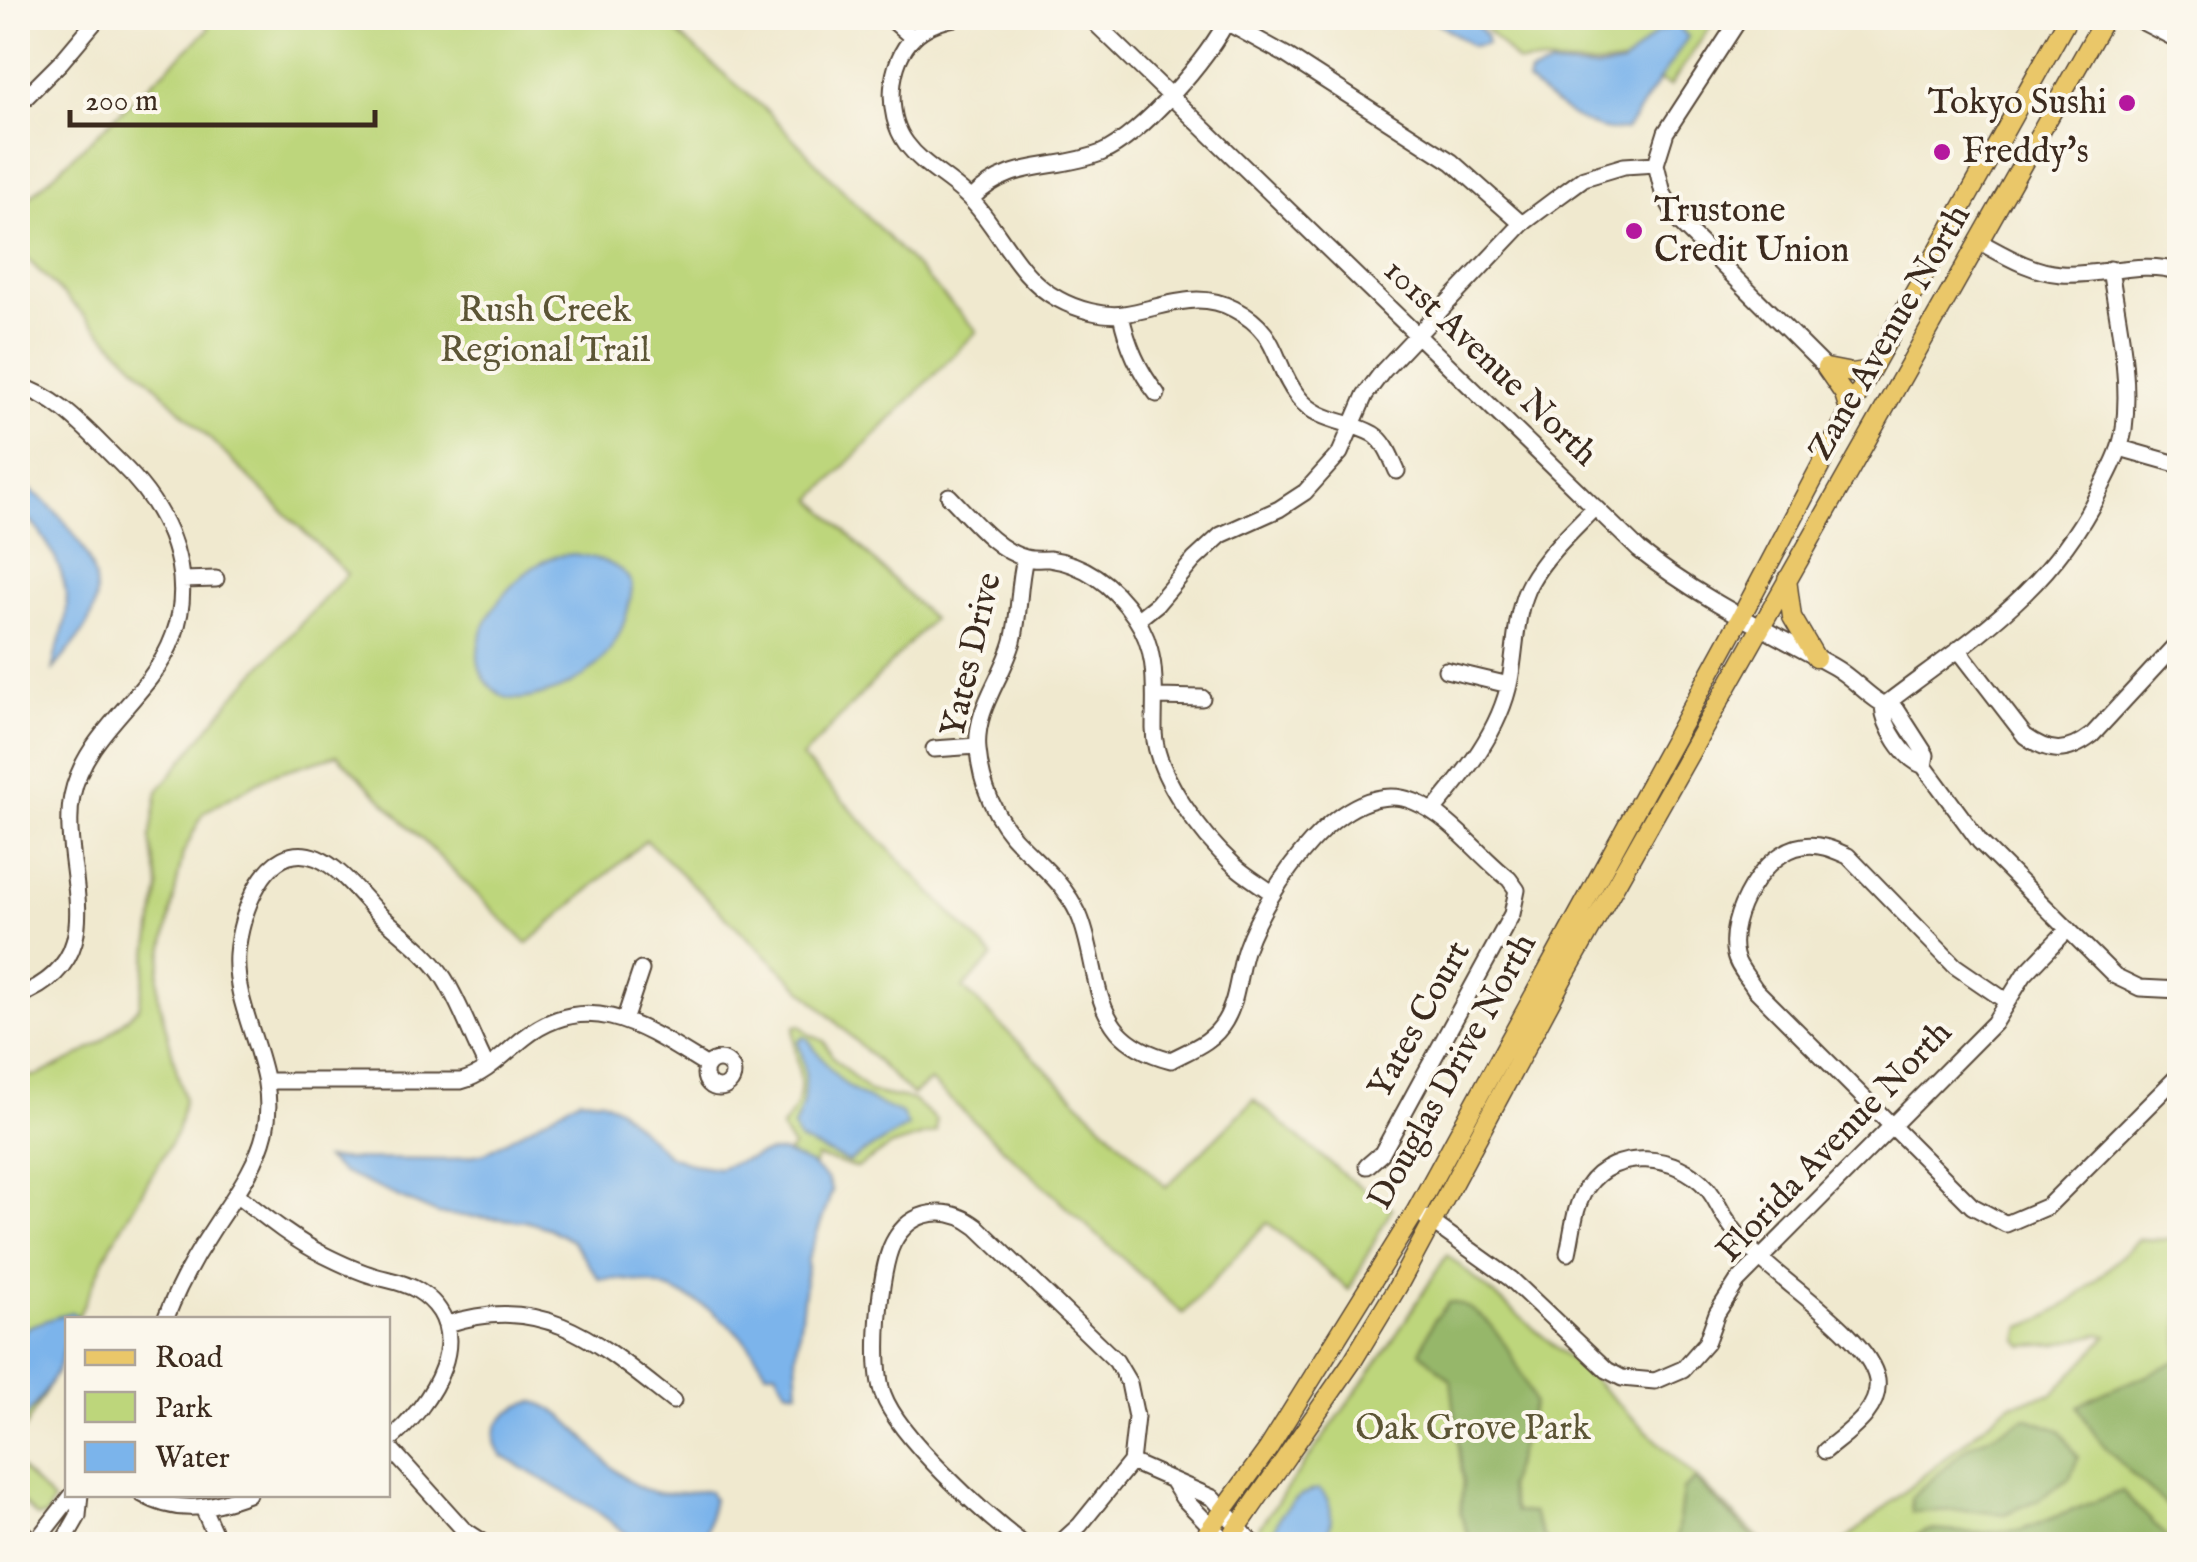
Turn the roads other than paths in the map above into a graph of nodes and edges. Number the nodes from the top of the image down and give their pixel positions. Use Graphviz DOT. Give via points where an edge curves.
graph roads {
  1 [pos="98,18"];
  2 [pos="890,18"];
  3 [pos="954,18"];
  4 [pos="1090,18"];
  5 [pos="1740,18"];
  6 [pos="2068,18"];
  7 [pos="2104,18"];
  8 [pos="2135,18"];
  9 [pos="1227,20"];
  10 [pos="912,38"];
  11 [pos="2180,42"];
  12 [pos="1169,94"];
  13 [pos="18,105"];
  14 [pos="1656,164"];
  15 [pos="971,200"];
  16 [pos="1522,224"];
  17 [pos="1980,242"];
  18 [pos="2110,270"];
  19 [pos="2180,272"];
  20 [pos="1121,315"];
  21 [pos="1416,334"];
  22 [pos="1826,368"];
  23 [pos="1872,370"];
  24 [pos="18,386"];
  25 [pos="1157,394"];
  26 [pos="1850,413"];
  27 [pos="1350,426"];
  28 [pos="2120,448"];
  29 [pos="2180,464"];
  30 [pos="1398,471"];
  31 [pos="948,496"];
  32 [pos="1595,507"];
  33 [pos="1025,558"];
  34 [pos="216,579"];
  35 [pos="1787,579"];
  36 [pos="182,580"];
  37 [pos="1741,617"];
  38 [pos="1137,620"];
  39 [pos="1759,628"];
  40 [pos="2180,640"];
  41 [pos="1958,649"];
  42 [pos="1816,658"];
  43 [pos="1446,670"];
  44 [pos="1509,685"];
  45 [pos="1157,697"];
  46 [pos="1202,698"];
  47 [pos="1883,706"];
  48 [pos="977,746"];
  49 [pos="934,748"];
  50 [pos="1433,811"];
  51 [pos="1272,893"];
  52 [pos="1518,897"];
  53 [pos="2068,930"];
  54 [pos="640,970"];
  55 [pos="2180,990"];
  56 [pos="18,996"];
  57 [pos="2006,1001"];
  58 [pos="625,1018"];
  59 [pos="707,1066"];
  60 [pos="487,1067"];
  61 [pos="2180,1074"];
  62 [pos="267,1080"];
  63 [pos="1890,1127"];
  64 [pos="1366,1166"];
  65 [pos="236,1194"];
  66 [pos="1416,1211"];
  67 [pos="1432,1222"];
  68 [pos="1568,1253"];
  69 [pos="1760,1259"];
  70 [pos="166,1317"];
  71 [pos="448,1324"];
  72 [pos="673,1401"];
  73 [pos="390,1441"];
  74 [pos="390,1445"];
  75 [pos="1825,1450"];
  76 [pos="1131,1462"];
  77 [pos="1173,1482"];
  78 [pos="73,1497"];
  79 [pos="76,1497"];
  80 [pos="148,1497"];
  81 [pos="238,1497"];
  82 [pos="203,1508"];
  83 [pos="1224,1510"];
  84 [pos="18,1528"];
  85 [pos="1212,1528"];
  86 [pos="1230,1540"];
  87 [pos="34,1544"];
  88 [pos="62,1544"];
  89 [pos="219,1544"];
  90 [pos="486,1544"];
  91 [pos="1023,1544"];
  92 [pos="1059,1544"];
  93 [pos="1199,1544"];
  94 [pos="1253,1544"];
  1 -- 13 [label="street"];
  2 -- 10 [label="street"];
  3 -- 10 [label="street"];
  4 -- 12 [label="street, 101st Avenue North"];
  5 -- 14 [label="street" via="1666,132"];
  6 -- 23 [label="main road, Zane Avenue North"];
  7 -- 17 [label="main road, Zane Avenue North"];
  8 -- 11 [label="street"];
  9 -- 12 [label="street" via="1202,61"];
  9 -- 16 [label="street" via="1452,162"];
  10 -- 15 [label="street" via="896,70 889,120 916,154"];
  12 -- 15 [label="street" via="1128,137 1102,152 1020,168"];
  12 -- 21 [label="street, 101st Avenue North"];
  14 -- 16 [label="street" via="1584,178"];
  14 -- 22 [label="street" via="1680,223"];
  15 -- 20 [label="street" via="1055,298"];
  16 -- 21 [label="street"];
  17 -- 18 [label="street" via="2048,272"];
  17 -- 35 [label="main road, Zane Avenue North"];
  18 -- 19 [label="street" via="2143,265"];
  18 -- 28 [label="street" via="2126,370"];
  20 -- 25 [label="street" via="1126,340"];
  20 -- 27 [label="street" via="1206,299 1232,308 1271,340 1299,398 1316,414"];
  21 -- 27 [label="street" via="1374,383"];
  21 -- 32 [label="street, 101st Avenue North"];
  22 -- 23 [label="main road"];
  22 -- 26 [label="main road"];
  23 -- 26 [label="main road, Zane Avenue North"];
  24 -- 36 [label="street" via="57,404 150,494 173,538"];
  26 -- 37 [label="main road, Zane Avenue North"];
  27 -- 30 [label="street" via="1374,434"];
  27 -- 38 [label="street" via="1340,453 1305,492 1221,535"];
  28 -- 29 [label="street"];
  28 -- 41 [label="street" via="2057,562"];
  31 -- 33 [label="street"];
  32 -- 37 [label="street, 101st Avenue North" via="1675,579"];
  32 -- 44 [label="street" via="1528,586"];
  33 -- 38 [label="street" via="1075,566 1100,578"];
  33 -- 48 [label="street, Yates Drive" via="1012,645 981,715"];
  34 -- 36 [label="street"];
  35 -- 39 [label="main road, Zane Avenue North"];
  35 -- 42 [label="main road" via="1792,617"];
  36 -- 56 [label="street" via="177,624 164,658 96,743 73,792 69,830 79,912 72,944 44,982"];
  37 -- 39 [label="street, 101st Avenue North"];
  37 -- 66 [label="main road, Douglas Drive North"];
  38 -- 45 [label="street" via="1150,646"];
  39 -- 42 [label="street, 101st Avenue North"];
  39 -- 67 [label="main road, Douglas Drive North"];
  40 -- 41 [label="street" via="2092,735 2057,752 2025,736"];
  41 -- 47 [label="street"];
  42 -- 47 [label="street, 101st Avenue North"];
  43 -- 44 [label="street"];
  44 -- 50 [label="street" via="1496,723"];
  45 -- 46 [label="street"];
  45 -- 51 [label="street" via="1154,732 1181,801 1235,866"];
  47 -- 53 [label="street, 101st Avenue North" via="1898,710 1926,755 1924,766 1980,842"];
  48 -- 49 [label="street"];
  48 -- 51 [label="street, Yates Drive" via="984,786 1000,821 1050,871 1079,916 1106,1012 1118,1031 1156,1056 1171,1060 1206,1044 1226,1021 1246,950"];
  50 -- 51 [label="street, Yates Drive" via="1394,796 1355,805"];
  50 -- 52 [label="street, Yates Drive" via="1509,879"];
  52 -- 64 [label="street, Yates Court" via="1382,1153"];
  53 -- 55 [label="street, 101st Avenue North" via="2116,976 2140,988"];
  53 -- 57 [label="street, Florida Avenue North"];
  54 -- 58 [label="street"];
  57 -- 63 [label="street, Florida Avenue North" via="1994,1024"];
  57 -- 63 [label="street" via="1956,966 1848,856 1805,845 1764,867 1740,912 1734,956 1754,989"];
  58 -- 59 [label="street"];
  58 -- 60 [label="street" via="576,1014 552,1021"];
  60 -- 62 [label="street" via="450,1082"];
  60 -- 62 [label="street" via="433,964 332,868 296,855 265,872 238,942 240,986"];
  61 -- 63 [label="street" via="2048,1206 2006,1224 1972,1206"];
  62 -- 65 [label="street" via="265,1132"];
  63 -- 69 [label="street, Florida Avenue North"];
  65 -- 70 [label="street"];
  65 -- 71 [label="street" via="322,1254 413,1287"];
  66 -- 67 [label="street"];
  66 -- 83 [label="main road, Douglas Drive North"];
  67 -- 69 [label="street, Florida Avenue North" via="1511,1279 1622,1378 1670,1376 1695,1358 1725,1299"];
  67 -- 86 [label="main road, Douglas Drive North" via="1352,1362"];
  68 -- 69 [label="street" via="1577,1208 1597,1174 1611,1165 1652,1160 1708,1189"];
  69 -- 75 [label="street" via="1871,1361 1877,1390 1864,1417"];
  71 -- 72 [label="street" via="495,1312 543,1320 592,1340"];
  71 -- 73 [label="street" via="443,1371"];
  74 -- 90 [label="street" via="462,1528"];
  76 -- 77 [label="street"];
  76 -- 91 [label="street" via="1136,1417 1116,1361 968,1220 942,1212 912,1221 893,1244 888,1263 876,1355 884,1397 909,1438"];
  76 -- 92 [label="street"];
  77 -- 83 [label="street" via="1213,1498"];
  77 -- 85 [label="street"];
  78 -- 87 [label="street"];
  79 -- 88 [label="street" via="78,1516"];
  80 -- 82 [label="street"];
  81 -- 82 [label="street"];
  82 -- 89 [label="street"];
  83 -- 85 [label="main road, Douglas Drive North"];
  83 -- 86 [label="street"];
  84 -- 87 [label="street"];
  85 -- 86 [label="street"];
  85 -- 93 [label="main road, Douglas Drive North"];
  86 -- 94 [label="street"];
}
